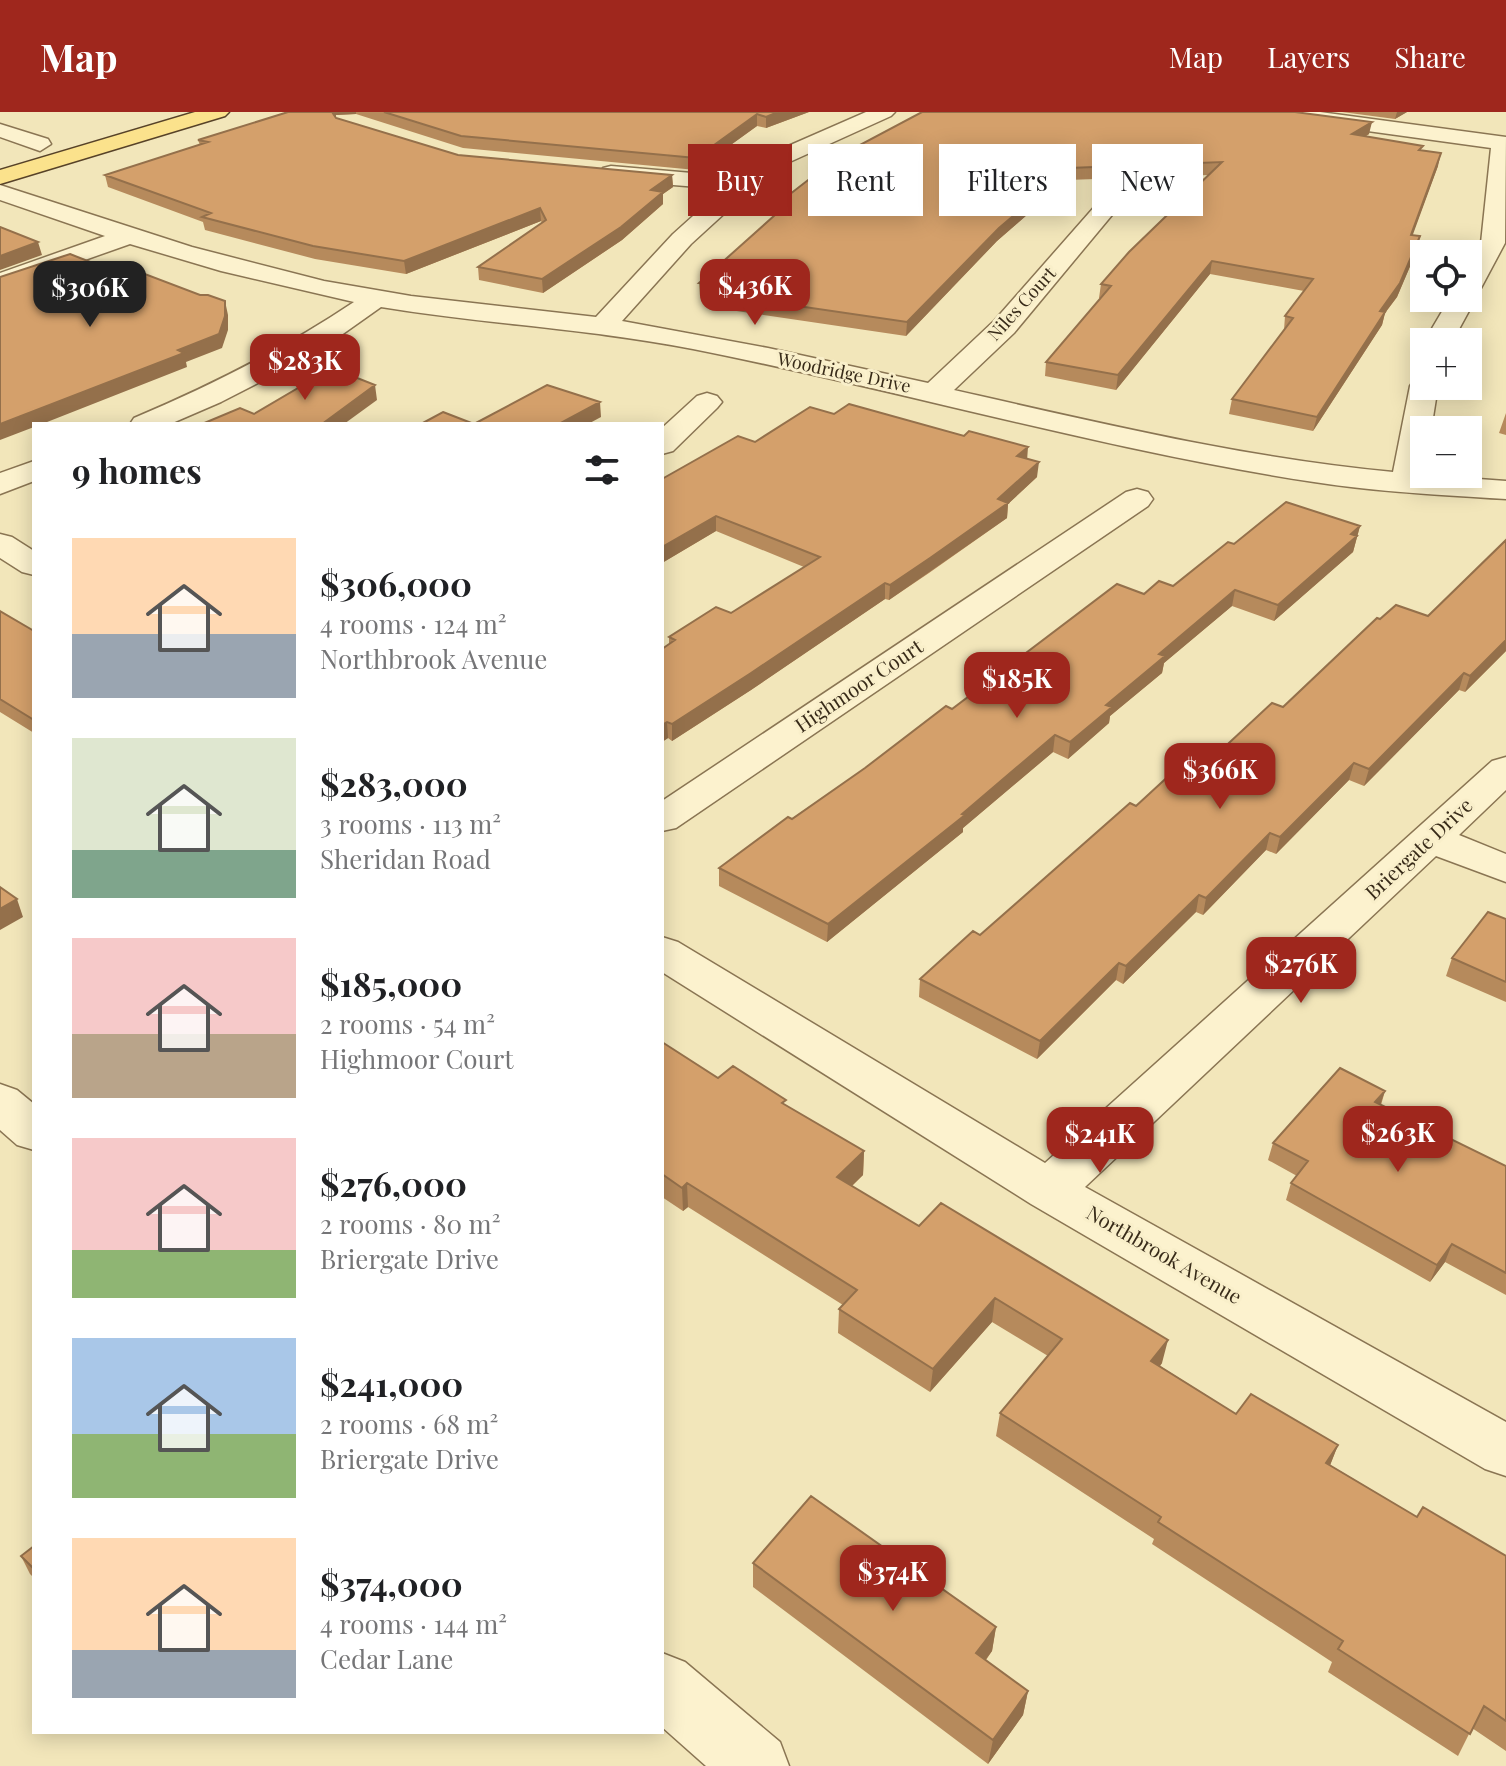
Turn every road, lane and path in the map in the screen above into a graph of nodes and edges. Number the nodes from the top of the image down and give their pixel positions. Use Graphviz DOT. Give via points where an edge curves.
graph roads {
  1 [pos="145,112"];
  2 [pos="218,112"];
  3 [pos="884,112"];
  4 [pos="1273,112"];
  5 [pos="0,130"];
  6 [pos="40,144"];
  7 [pos="792,153"];
  8 [pos="0,156"];
  9 [pos="583,170"];
  10 [pos="0,177"];
  11 [pos="688,179"];
  12 [pos="0,192"];
  13 [pos="708,216"];
  14 [pos="1099,216"];
  15 [pos="128,236"];
  16 [pos="1482,263"];
  17 [pos="0,282"];
  18 [pos="376,299"];
  19 [pos="603,326"];
  20 [pos="934,393"];
  21 [pos="1422,400"];
  22 [pos="707,402"];
  23 [pos="150,422"];
  24 [pos="664,443"];
  25 [pos="32,471"];
  26 [pos="1407,484"];
  27 [pos="0,485"];
  28 [pos="1506,490"];
  29 [pos="1137,499"];
  30 [pos="0,544"];
  31 [pos="32,564"];
  32 [pos="1506,769"];
  33 [pos="664,818"];
  34 [pos="1431,839"];
  35 [pos="1506,869"];
  36 [pos="664,953"];
  37 [pos="0,1102"];
  38 [pos="32,1130"];
  39 [pos="1049,1190"];
  40 [pos="1506,1451"];
  41 [pos="664,1686"];
  42 [pos="756,1766"];
  1 -- 6 [label="main road"];
  2 -- 10 [label="main road"];
  3 -- 7 [label="street"];
  4 -- 16 [label="street" via="1502,143 1493,243"];
  5 -- 6 [label="street"];
  6 -- 8 [label="main road"];
  9 -- 11 [label="street"];
  12 -- 15 [label="street, Woodridge Drive"];
  13 -- 19 [label="street"];
  14 -- 20 [label="street, Niles Court" via="1004,327"];
  15 -- 17 [label="street"];
  15 -- 18 [label="street, Woodridge Drive" via="283,281"];
  18 -- 19 [label="street, Woodridge Drive"];
  18 -- 23 [label="street" via="306,347"];
  19 -- 20 [label="street, Woodridge Drive"];
  20 -- 26 [label="street, Woodridge Drive" via="1263,464"];
  21 -- 26 [label="street"];
  22 -- 24 [label="street"];
  25 -- 27 [label="street"];
  26 -- 28 [label="street, Woodridge Drive"];
  29 -- 33 [label="street, Highmoor Court"];
  30 -- 31 [label="street"];
  32 -- 34 [label="street, Briergate Drive"];
  34 -- 35 [label="street"];
  34 -- 39 [label="street, Briergate Drive"];
  36 -- 39 [label="street, Northbrook Avenue"];
  37 -- 38 [label="street"];
  39 -- 40 [label="street, Northbrook Avenue"];
  41 -- 42 [label="street"];
}
